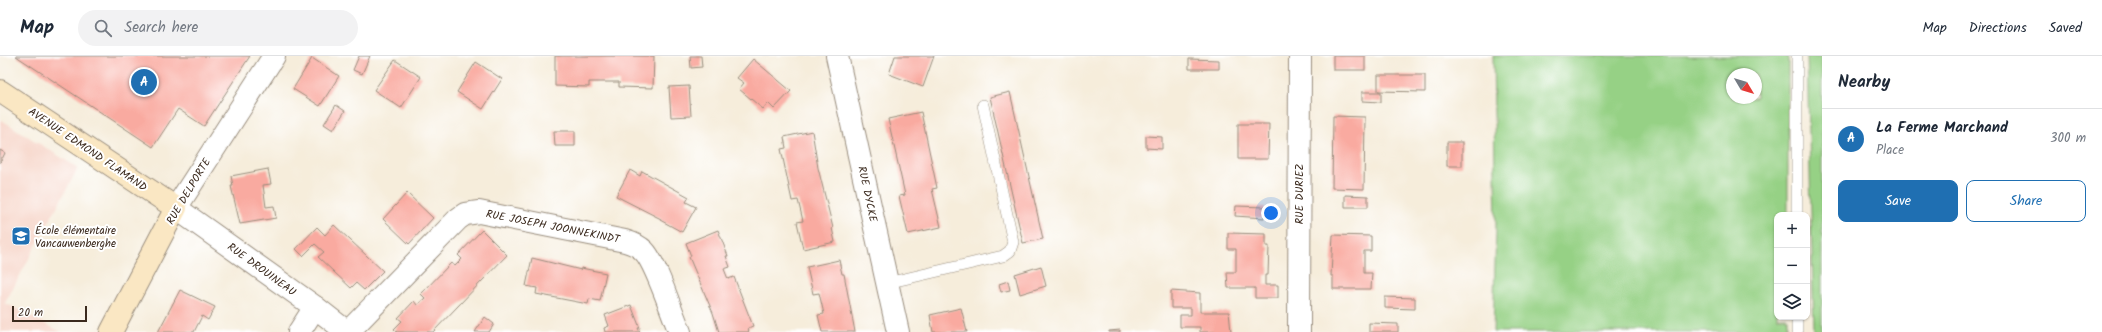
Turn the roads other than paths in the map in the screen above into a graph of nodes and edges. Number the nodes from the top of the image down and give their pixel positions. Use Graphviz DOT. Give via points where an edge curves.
graph roads {
  1 [pos="274,56"];
  2 [pos="837,56"];
  3 [pos="1300,56"];
  4 [pos="1797,56"];
  5 [pos="0,91"];
  6 [pos="983,105"];
  7 [pos="176,208"];
  8 [pos="1797,212"];
  9 [pos="887,283"];
  10 [pos="315,307"];
  11 [pos="1797,320"];
  12 [pos="111,332"];
  13 [pos="299,332"];
  14 [pos="347,332"];
  15 [pos="680,332"];
  16 [pos="898,332"];
  17 [pos="1299,332"];
  18 [pos="1797,332"];
  1 -- 7 [label="street, RUE DELPORTE"];
  2 -- 9 [label="street, RUE DYCKE"];
  3 -- 17 [label="street, RUE DURIEZ"];
  4 -- 8 [label="lane"];
  5 -- 7 [label="street, AVENUE EDMOND FLAMAND"];
  6 -- 9 [label="lane" via="1013,242 1012,248 1003,256"];
  7 -- 10 [label="street, RUE DROUINEAU"];
  7 -- 12 [label="street, RUE DELPORTE"];
  9 -- 16 [label="street, RUE DYCKE"];
  10 -- 13 [label="street"];
  10 -- 14 [label="street, RUE DROUINEAU"];
  11 -- 18 [label="lane"];
  14 -- 15 [label="street, RUE JOSEPH JOONNEKINDT" via="458,219 465,214 479,212 625,241 638,246 651,261"];
}
